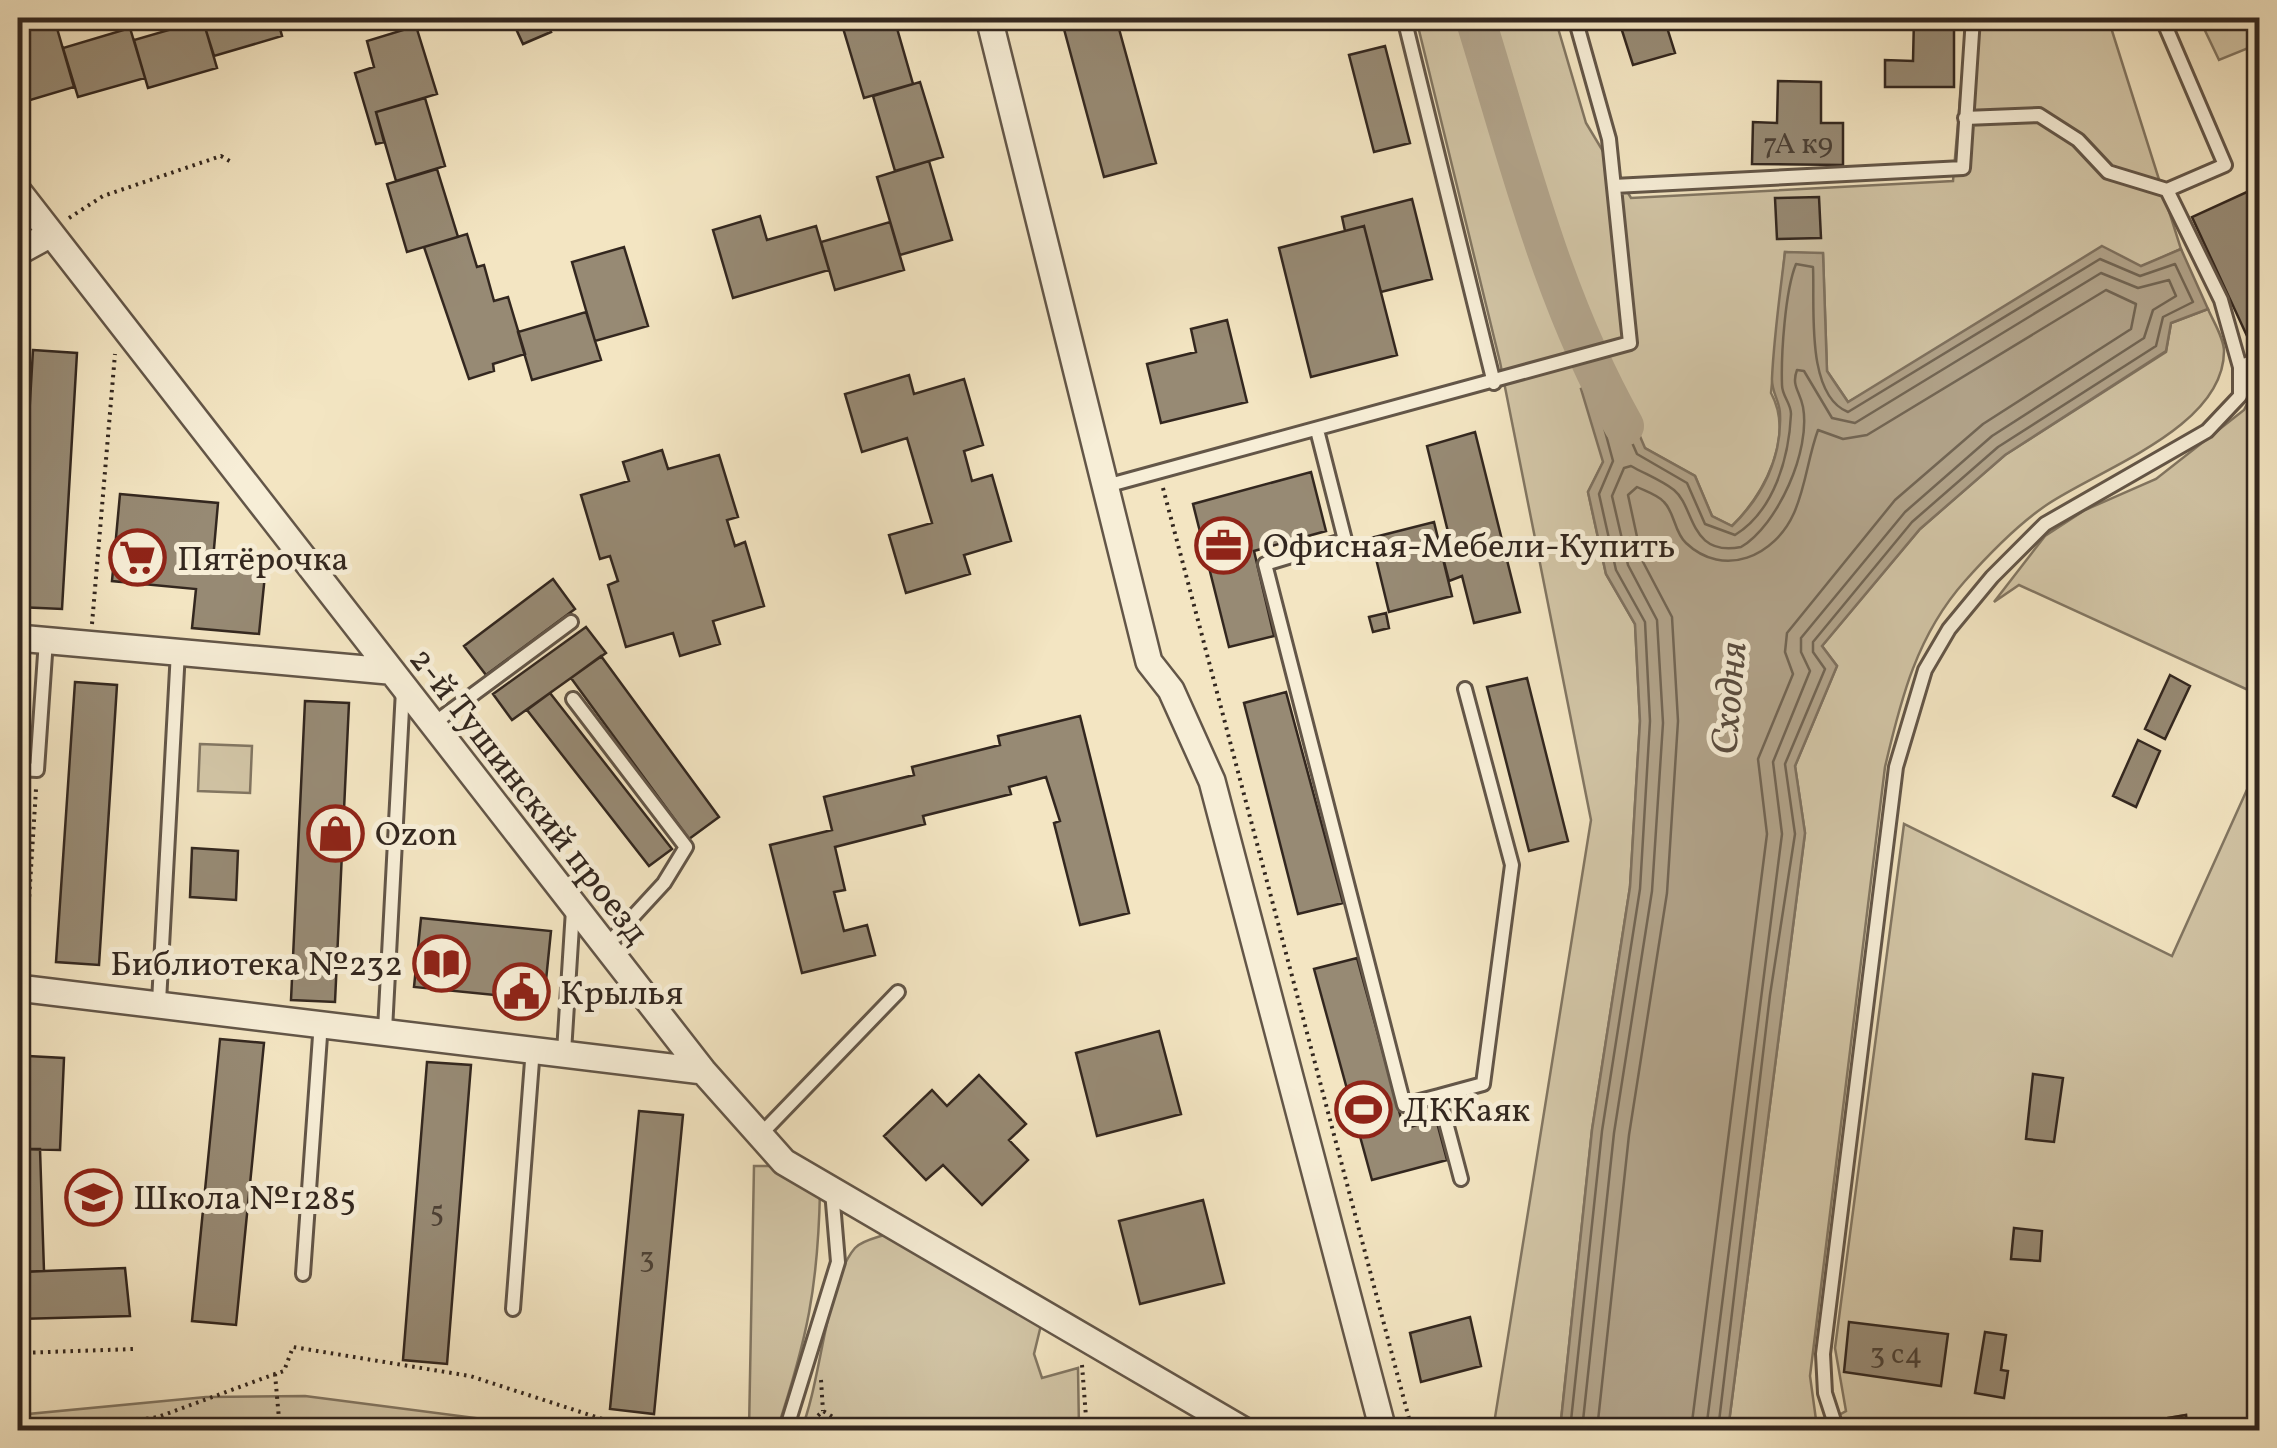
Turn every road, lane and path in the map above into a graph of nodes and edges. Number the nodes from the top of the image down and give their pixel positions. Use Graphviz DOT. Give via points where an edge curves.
graph roads {
  1 [pos="989,18"];
  2 [pos="1404,18"];
  3 [pos="1575,18"];
  4 [pos="1973,18"];
  5 [pos="2162,18"];
  6 [pos="1965,118"];
  7 [pos="233,163"];
  8 [pos="1614,186"];
  9 [pos="2166,190"];
  10 [pos="18,191"];
  11 [pos="18,203"];
  12 [pos="51,234"];
  13 [pos="18,252"];
  14 [pos="118,322"];
  15 [pos="2260,358"];
  16 [pos="2240,367"];
  17 [pos="1494,383"];
  18 [pos="1317,430"];
  19 [pos="1159,473"];
  20 [pos="1106,486"];
  21 [pos="571,622"];
  22 [pos="18,638"];
  23 [pos="46,640"];
  24 [pos="90,643"];
  25 [pos="178,651"];
  26 [pos="395,680"];
  27 [pos="1465,689"];
  28 [pos="573,699"];
  29 [pos="431,726"];
  30 [pos="18,769"];
  31 [pos="37,770"];
  32 [pos="573,907"];
  33 [pos="605,947"];
  34 [pos="18,966"];
  35 [pos="18,988"];
  36 [pos="898,992"];
  37 [pos="159,1002"];
  38 [pos="321,1022"];
  39 [pos="386,1030"];
  40 [pos="532,1048"];
  41 [pos="564,1052"];
  42 [pos="702,1071"];
  43 [pos="1439,1096"];
  44 [pos="760,1135"];
  45 [pos="1461,1179"];
  46 [pos="832,1191"];
  47 [pos="303,1274"];
  48 [pos="513,1309"];
  49 [pos="1080,1337"];
  50 [pos="134,1349"];
  51 [pos="18,1354"];
  52 [pos="276,1374"];
  53 [pos="72,1430"];
  54 [pos="280,1430"];
  55 [pos="636,1430"];
  56 [pos="786,1430"];
  57 [pos="803,1430"];
  58 [pos="855,1430"];
  59 [pos="1087,1430"];
  60 [pos="1243,1430"];
  61 [pos="1383,1430"];
  62 [pos="1412,1430"];
  63 [pos="1837,1430"];
  1 -- 20 [label="street"];
  2 -- 17 [label="lane"];
  3 -- 8 [label="lane" via="1609,139"];
  4 -- 6 [label="lane"];
  5 -- 9 [label="lane" via="2225,165"];
  6 -- 8 [label="lane" via="1963,168"];
  6 -- 9 [label="lane" via="2039,115 2078,140 2108,172"];
  7 -- 12 [label="path" via="221,156 103,196"];
  8 -- 17 [label="lane" via="1630,343"];
  9 -- 16 [label="lane" via="2221,300"];
  10 -- 12 [label="street, 2-й Тушинский проезд"];
  11 -- 12 [label="lane"];
  12 -- 13 [label="street"];
  12 -- 14 [label="street, 2-й Тушинский проезд"];
  14 -- 24 [label="path"];
  14 -- 26 [label="street, 2-й Тушинский проезд"];
  15 -- 16 [label="lane"];
  16 -- 63 [label="lane" via="2240,396 2208,431 2045,524 1982,590 1925,670 1896,767 1823,1354 1825,1393"];
  17 -- 18 [label="lane"];
  18 -- 19 [label="lane"];
  18 -- 43 [label="lane" via="1344,540 1265,564 1404,1105"];
  19 -- 20 [label="lane"];
  19 -- 62 [label="path"];
  20 -- 61 [label="street" via="1149,662 1171,690 1212,781"];
  21 -- 29 [label="lane"];
  22 -- 23 [label="street"];
  23 -- 24 [label="street"];
  23 -- 31 [label="lane"];
  24 -- 25 [label="street"];
  25 -- 26 [label="street"];
  25 -- 37 [label="lane"];
  26 -- 29 [label="street, 2-й Тушинский проезд"];
  26 -- 39 [label="lane"];
  27 -- 43 [label="lane" via="1512,865 1483,1084"];
  28 -- 33 [label="lane" via="686,848 664,883"];
  29 -- 32 [label="street, 2-й Тушинский проезд"];
  30 -- 31 [label="lane"];
  31 -- 34 [label="path" via="24,967"];
  32 -- 33 [label="street, 2-й Тушинский проезд"];
  32 -- 41 [label="lane"];
  33 -- 42 [label="street, 2-й Тушинский проезд"];
  35 -- 37 [label="street"];
  36 -- 44 [label="lane"];
  37 -- 38 [label="street"];
  38 -- 39 [label="street"];
  38 -- 47 [label="lane"];
  39 -- 40 [label="street"];
  40 -- 41 [label="street"];
  40 -- 48 [label="lane"];
  41 -- 42 [label="street"];
  42 -- 44 [label="street, 2-й Тушинский проезд"];
  43 -- 45 [label="lane"];
  44 -- 46 [label="street, 2-й Тушинский проезд" via="784,1162"];
  46 -- 49 [label="street, 2-й Тушинский проезд"];
  46 -- 56 [label="lane" via="838,1262"];
  49 -- 59 [label="path"];
  49 -- 60 [label="street, 2-й Тушинский проезд"];
  50 -- 51 [label="path"];
  52 -- 53 [label="path" via="158,1417"];
  52 -- 54 [label="path"];
  52 -- 55 [label="path" via="284,1371 292,1347 470,1376"];
  57 -- 58 [label="path" via="823,1410"];
}
